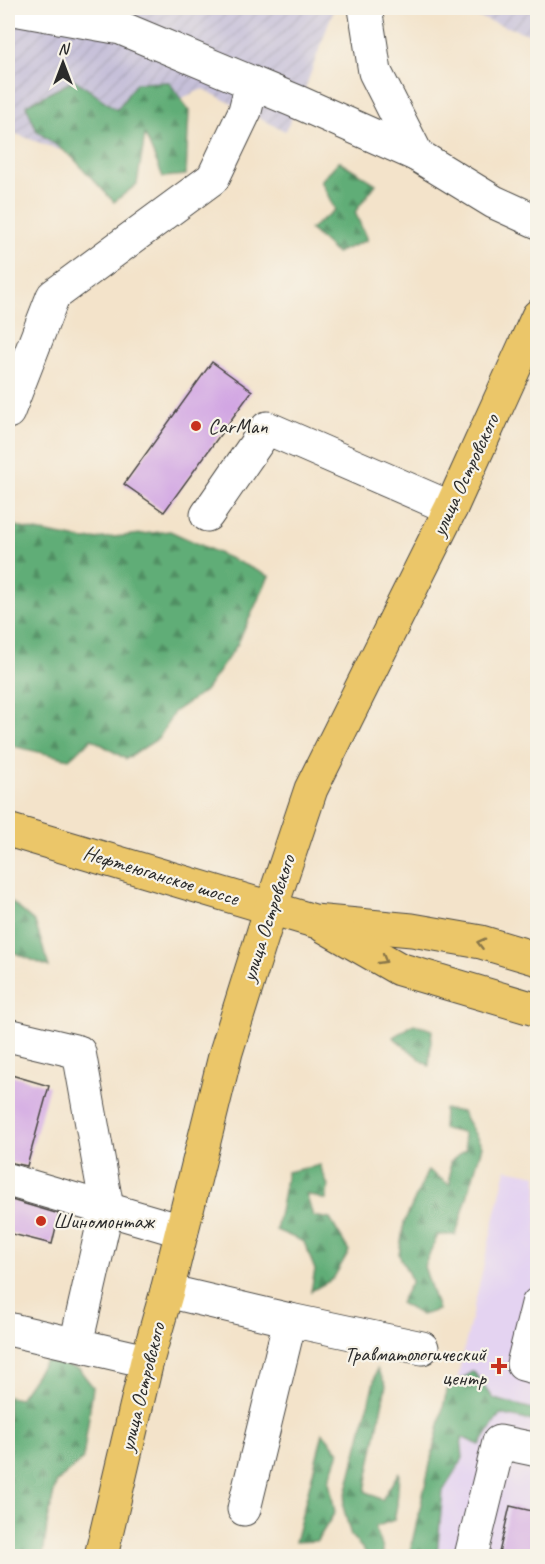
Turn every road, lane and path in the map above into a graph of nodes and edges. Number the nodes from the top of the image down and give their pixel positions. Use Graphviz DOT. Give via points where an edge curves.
graph roads {
  1 [pos="8,8"];
  2 [pos="365,8"];
  3 [pos="119,18"];
  4 [pos="252,83"];
  5 [pos="417,155"];
  6 [pos="537,222"];
  7 [pos="537,316"];
  8 [pos="531,350"];
  9 [pos="8,412"];
  10 [pos="451,508"];
  11 [pos="207,515"];
  12 [pos="8,830"];
  13 [pos="271,908"];
  14 [pos="314,921"];
  15 [pos="537,959"];
  16 [pos="537,1010"];
  17 [pos="8,1035"];
  18 [pos="8,1180"];
  19 [pos="107,1208"];
  20 [pos="182,1231"];
  21 [pos="167,1291"];
  22 [pos="537,1304"];
  23 [pos="290,1320"];
  24 [pos="8,1329"];
  25 [pos="76,1344"];
  26 [pos="423,1348"];
  27 [pos="147,1361"];
  28 [pos="537,1368"];
  29 [pos="537,1450"];
  30 [pos="244,1509"];
  31 [pos="101,1557"];
  32 [pos="471,1557"];
  1 -- 3 [label="lane"];
  2 -- 5 [label="lane" via="375,72"];
  3 -- 4 [label="lane"];
  4 -- 5 [label="lane"];
  4 -- 9 [label="lane" via="245,111 213,178 53,296"];
  5 -- 6 [label="lane" via="494,202"];
  7 -- 8 [label="main road, улица Островского"];
  8 -- 10 [label="main road, улица Островского"];
  10 -- 11 [label="lane" via="267,428"];
  10 -- 13 [label="main road, улица Островского" via="311,789"];
  12 -- 13 [label="main road, Нефтеюганское шоссе"];
  13 -- 14 [label="main road, Нефтеюганское шоссе"];
  13 -- 20 [label="main road, улица Островского" via="226,1052"];
  15 -- 14 [label="main road, Нефтеюганское шоссе, one-way" via="481,942 412,930"];
  14 -- 16 [label="main road, Нефтеюганское шоссе, one-way" via="399,969"];
  17 -- 19 [label="lane" via="80,1052"];
  18 -- 19 [label="lane"];
  19 -- 20 [label="lane"];
  19 -- 25 [label="lane"];
  20 -- 21 [label="main road, улица Островского"];
  21 -- 23 [label="lane"];
  21 -- 27 [label="main road, улица Островского"];
  22 -- 28 [label="lane" via="523,1365"];
  23 -- 26 [label="lane"];
  23 -- 30 [label="lane"];
  24 -- 25 [label="lane"];
  25 -- 27 [label="lane"];
  27 -- 31 [label="main road, улица Островского"];
  29 -- 32 [label="lane" via="499,1442"];
}
